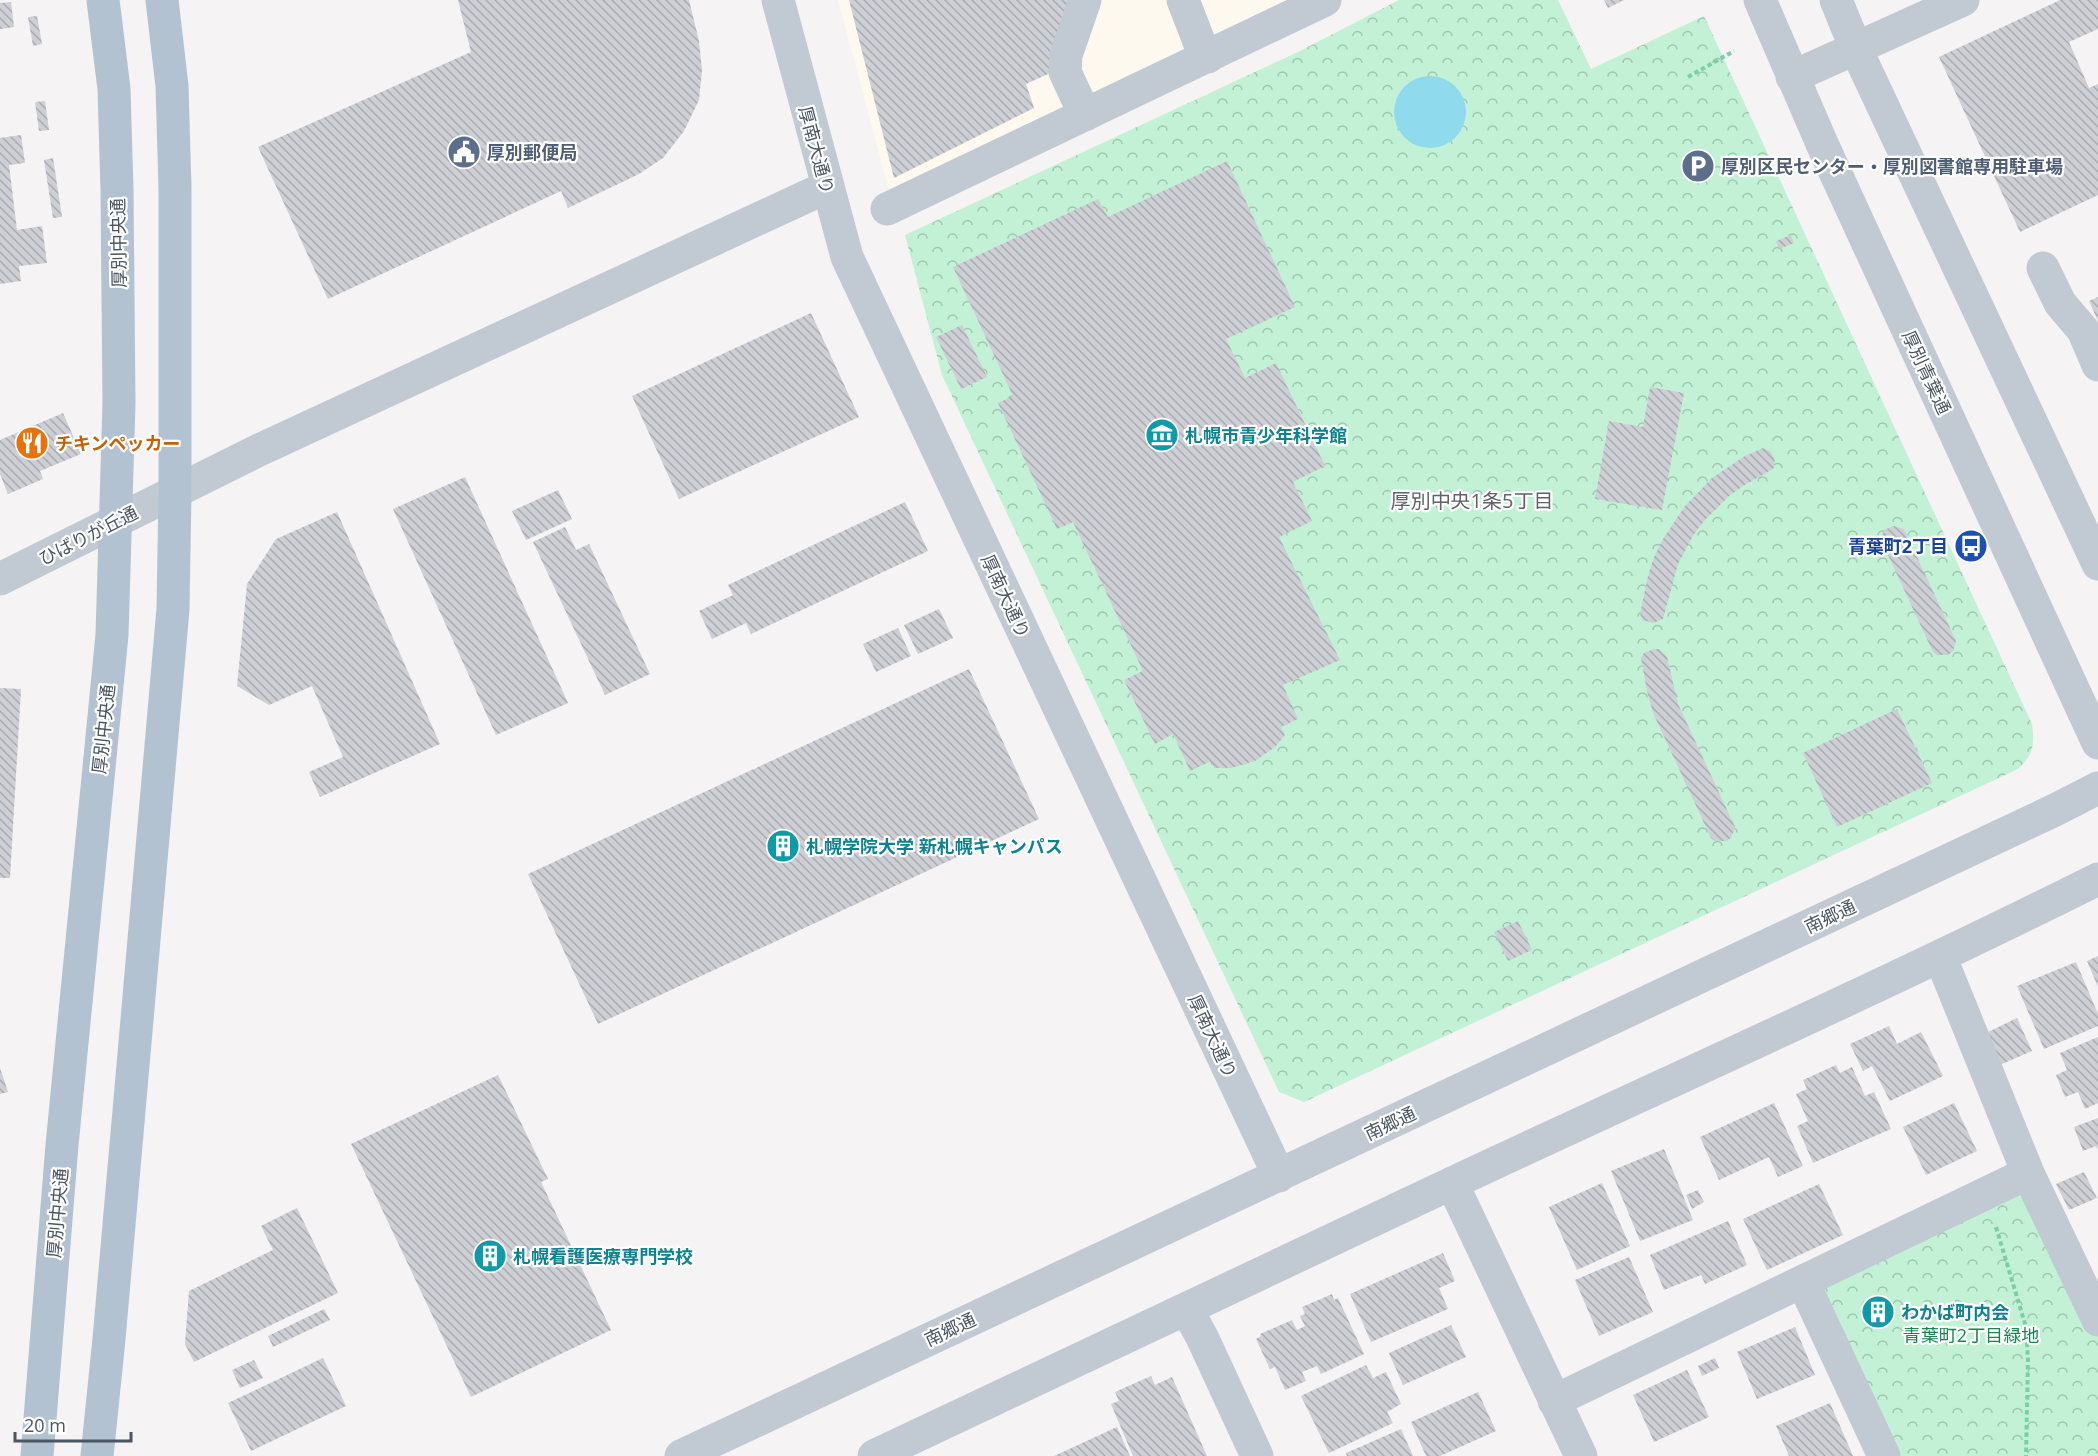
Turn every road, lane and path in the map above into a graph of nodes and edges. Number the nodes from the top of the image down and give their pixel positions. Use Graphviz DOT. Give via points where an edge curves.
graph roads {
  1 [pos="103,0"];
  2 [pos="162,0"];
  3 [pos="778,0"];
  4 [pos="1085,0"];
  5 [pos="1183,0"];
  6 [pos="1325,0"];
  7 [pos="1760,0"];
  8 [pos="1836,0"];
  9 [pos="1963,0"];
  10 [pos="1278,10"];
  11 [pos="1856,49"];
  12 [pos="1734,51"];
  13 [pos="1208,57"];
  14 [pos="1688,77"];
  15 [pos="1792,77"];
  16 [pos="1085,115"];
  17 [pos="826,187"];
  18 [pos="887,209"];
  19 [pos="2043,268"];
  20 [pos="2098,365"];
  21 [pos="175,492"];
  22 [pos="115,522"];
  23 [pos="2098,564"];
  24 [pos="0,579"];
  25 [pos="2098,743"];
  26 [pos="2098,788"];
  27 [pos="2098,879"];
  28 [pos="1940,956"];
  29 [pos="2028,1173"];
  30 [pos="1279,1176"];
  31 [pos="1452,1183"];
  32 [pos="1995,1225"];
  33 [pos="1803,1282"];
  34 [pos="1187,1310"];
  35 [pos="2098,1320"];
  36 [pos="1554,1401"];
  37 [pos="37,1456"];
  38 [pos="97,1456"];
  39 [pos="681,1456"];
  40 [pos="874,1456"];
  41 [pos="1257,1456"];
  42 [pos="1581,1456"];
  43 [pos="1884,1456"];
  44 [pos="2026,1456"];
  1 -- 22 [label="main road, 厚別中央通" via="114,89 117,190 119,403"];
  2 -- 21 [label="main road" via="172,86 175,188"];
  3 -- 17 [label="street, 厚南大通り"];
  4 -- 16 [label="street" via="1066,55 1065,72"];
  5 -- 13 [label="street"];
  6 -- 10 [label="street"];
  7 -- 15 [label="street, 厚別青葉通"];
  8 -- 11 [label="street"];
  9 -- 11 [label="street"];
  10 -- 13 [label="street"];
  11 -- 15 [label="street"];
  11 -- 23 [label="street"];
  12 -- 14 [label="path"];
  13 -- 16 [label="street"];
  15 -- 25 [label="street, 厚別青葉通"];
  16 -- 18 [label="street"];
  17 -- 21 [label="street, ひばりが丘通"];
  17 -- 30 [label="street, 厚南大通り" via="847,257"];
  19 -- 20 [label="street" via="2060,303 2083,330"];
  21 -- 22 [label="street, ひばりが丘通"];
  21 -- 38 [label="main road" via="173,609"];
  22 -- 24 [label="street, ひばりが丘通"];
  22 -- 37 [label="main road, 厚別中央通" via="112,635 62,1145"];
  26 -- 30 [label="street, 南郷通"];
  27 -- 28 [label="street"];
  28 -- 29 [label="street"];
  28 -- 31 [label="street"];
  29 -- 33 [label="street"];
  29 -- 35 [label="street"];
  30 -- 39 [label="street, 南郷通"];
  31 -- 34 [label="street"];
  31 -- 36 [label="street"];
  32 -- 44 [label="path" via="2026,1327"];
  33 -- 36 [label="street"];
  33 -- 43 [label="street"];
  34 -- 40 [label="street"];
  34 -- 41 [label="street"];
  36 -- 42 [label="street"];
}
